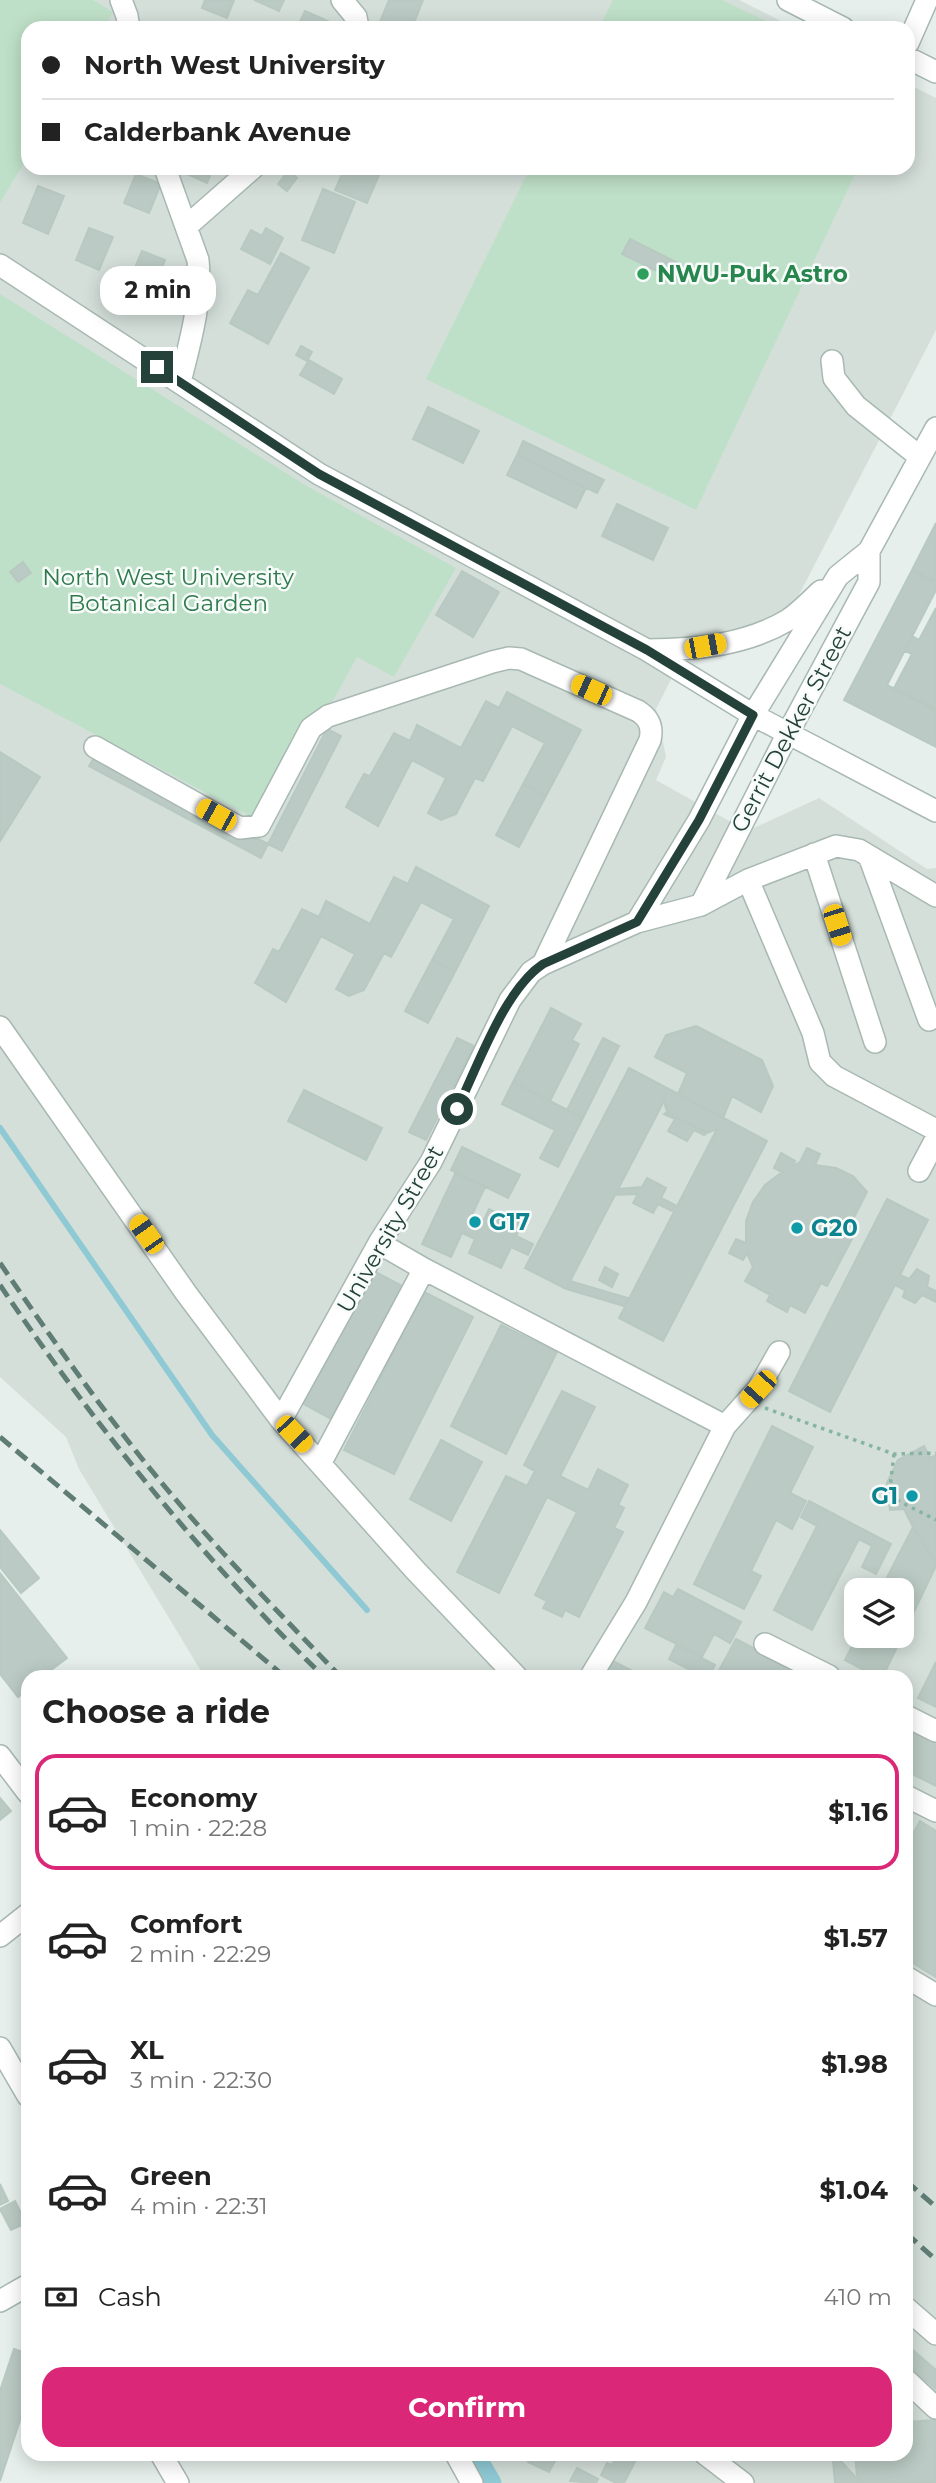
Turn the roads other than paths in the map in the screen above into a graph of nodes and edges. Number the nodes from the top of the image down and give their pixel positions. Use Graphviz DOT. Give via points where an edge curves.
graph roads {
  1 [pos="121,0"];
  2 [pos="342,0"];
  3 [pos="788,0"];
  4 [pos="927,0"];
  5 [pos="128,21"];
  6 [pos="357,21"];
  7 [pos="830,21"];
  8 [pos="915,27"];
  9 [pos="915,62"];
  10 [pos="936,72"];
  11 [pos="169,175"];
  12 [pos="245,175"];
  13 [pos="187,226"];
  14 [pos="0,265"];
  15 [pos="832,361"];
  16 [pos="180,382"];
  17 [pos="936,428"];
  18 [pos="920,457"];
  19 [pos="869,551"];
  20 [pos="838,576"];
  21 [pos="647,650"];
  22 [pos="753,715"];
  23 [pos="788,733"];
  24 [pos="95,747"];
  25 [pos="936,811"];
  26 [pos="814,854"];
  27 [pos="869,856"];
  28 [pos="748,880"];
  29 [pos="936,896"];
  30 [pos="701,905"];
  31 [pos="637,922"];
  32 [pos="543,964"];
  33 [pos="929,1020"];
  34 [pos="0,1027"];
  35 [pos="875,1042"];
  36 [pos="936,1130"];
  37 [pos="936,1139"];
  38 [pos="919,1171"];
  39 [pos="379,1243"];
  40 [pos="424,1269"];
  41 [pos="779,1352"];
  42 [pos="281,1420"];
  43 [pos="725,1426"];
  44 [pos="321,1462"];
  45 [pos="765,1644"];
  46 [pos="510,1670"];
  47 [pos="595,1670"];
  48 [pos="817,1670"];
  49 [pos="913,1720"];
  50 [pos="936,1731"];
  51 [pos="0,1756"];
  52 [pos="21,1784"];
  53 [pos="913,1800"];
  54 [pos="936,1811"];
  55 [pos="21,1920"];
  56 [pos="0,1936"];
  57 [pos="913,1981"];
  58 [pos="936,1995"];
  59 [pos="0,2048"];
  60 [pos="21,2084"];
  61 [pos="21,2290"];
  62 [pos="0,2301"];
  63 [pos="913,2314"];
  64 [pos="936,2334"];
  65 [pos="913,2387"];
  66 [pos="936,2408"];
  67 [pos="165,2461"];
  68 [pos="460,2461"];
  69 [pos="714,2461"];
  70 [pos="178,2483"];
  71 [pos="472,2483"];
  72 [pos="743,2483"];
  1 -- 5 [label="street"];
  2 -- 6 [label="street"];
  3 -- 7 [label="street"];
  4 -- 8 [label="street"];
  9 -- 10 [label="street"];
  11 -- 13 [label="street"];
  12 -- 13 [label="street"];
  13 -- 16 [label="street" via="198,260 199,290"];
  14 -- 16 [label="street"];
  15 -- 18 [label="street" via="834,378 856,406"];
  16 -- 21 [label="street" via="319,474"];
  17 -- 18 [label="street, Gerrit Dekker Street"];
  18 -- 19 [label="street, Gerrit Dekker Street"];
  19 -- 20 [label="street, Gerrit Dekker Street"];
  19 -- 23 [label="street, Gerrit Dekker Street" via="869,582"];
  20 -- 21 [label="street" via="791,618 759,635 687,650"];
  20 -- 22 [label="street, Gerrit Dekker Street"];
  21 -- 22 [label="street"];
  22 -- 23 [label="street"];
  22 -- 31 [label="street, Gerrit Dekker Street" via="699,820"];
  23 -- 25 [label="street"];
  23 -- 30 [label="street, Gerrit Dekker Street"];
  24 -- 32 [label="street" via="240,828 250,829 260,826 311,728 328,716 492,662 521,659 638,711 651,726 650,740"];
  26 -- 27 [label="street, University Street" via="836,846"];
  26 -- 28 [label="street, University Street"];
  26 -- 35 [label="street"];
  27 -- 29 [label="street, University Street"];
  27 -- 33 [label="street"];
  28 -- 30 [label="street, University Street"];
  28 -- 36 [label="street" via="813,1033 820,1062 834,1076"];
  30 -- 31 [label="street, University Street"];
  31 -- 32 [label="street, University Street"];
  32 -- 39 [label="street, University Street" via="510,1000 431,1162"];
  34 -- 42 [label="street"];
  37 -- 38 [label="street"];
  39 -- 40 [label="street"];
  39 -- 42 [label="street, University Street"];
  40 -- 43 [label="street"];
  40 -- 44 [label="street"];
  41 -- 43 [label="street" via="758,1389"];
  42 -- 44 [label="street"];
  43 -- 47 [label="street" via="636,1602"];
  44 -- 46 [label="street"];
  45 -- 48 [label="street"];
  49 -- 50 [label="street"];
  51 -- 52 [label="street"];
  53 -- 54 [label="street"];
  55 -- 56 [label="street"];
  57 -- 58 [label="street"];
  59 -- 60 [label="street"];
  61 -- 62 [label="street"];
  63 -- 64 [label="street"];
  65 -- 66 [label="street"];
  67 -- 70 [label="street"];
  68 -- 71 [label="street"];
  69 -- 72 [label="street"];
}
